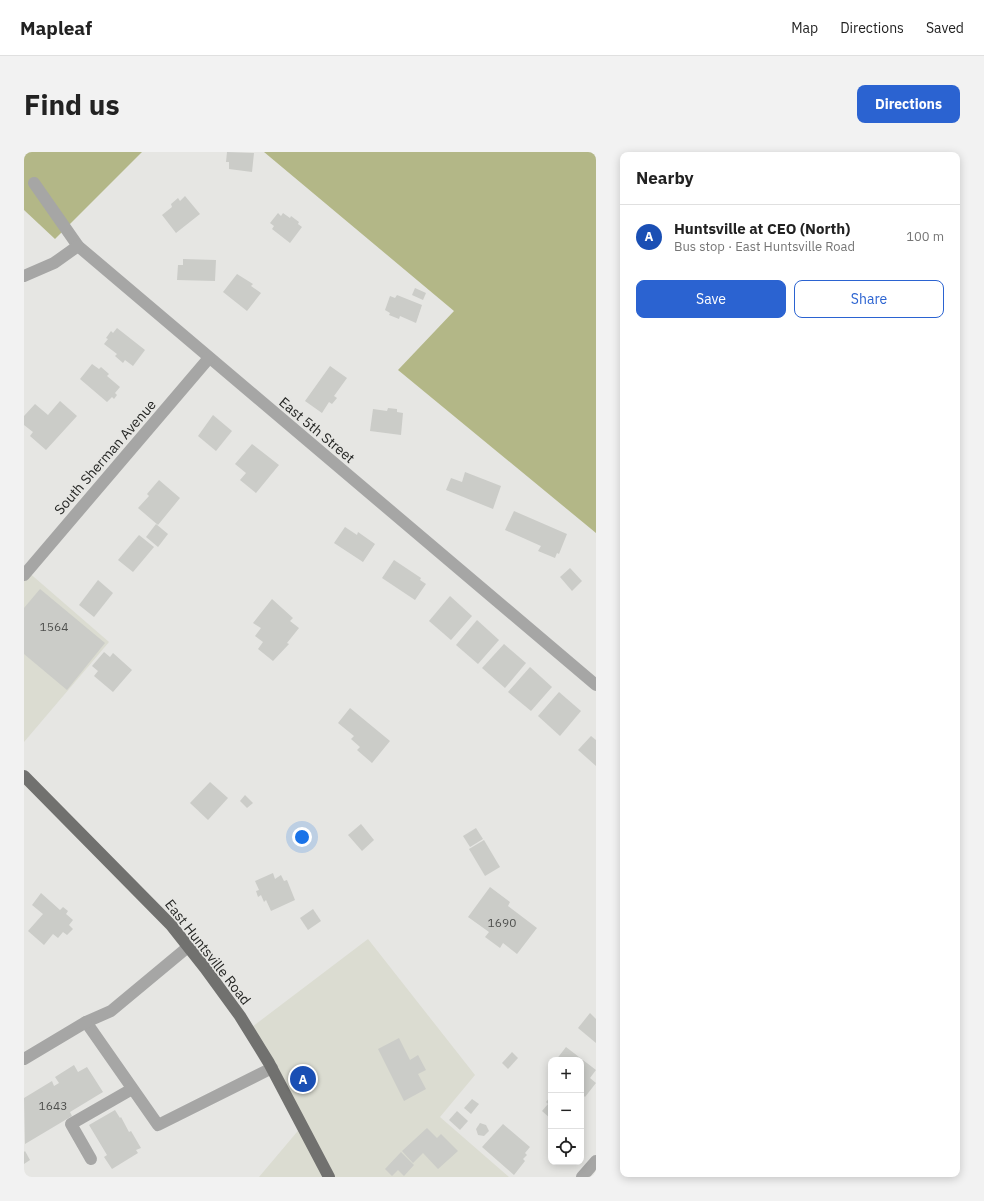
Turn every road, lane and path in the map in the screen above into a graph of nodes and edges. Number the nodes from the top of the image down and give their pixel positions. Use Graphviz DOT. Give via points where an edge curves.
graph roads {
  1 [pos="34,183"];
  2 [pos="78,246"];
  3 [pos="24,276"];
  4 [pos="209,358"];
  5 [pos="24,575"];
  6 [pos="596,685"];
  7 [pos="24,776"];
  8 [pos="188,947"];
  9 [pos="86,1022"];
  10 [pos="24,1059"];
  11 [pos="272,1068"];
  12 [pos="132,1089"];
  13 [pos="92,1159"];
  14 [pos="596,1161"];
  15 [pos="329,1177"];
  16 [pos="582,1177"];
  1 -- 2 [label="street, East 5th Street"];
  2 -- 3 [label="street" via="54,263"];
  2 -- 4 [label="street, East 5th Street"];
  4 -- 5 [label="street, South Sherman Avenue"];
  4 -- 6 [label="street, East 5th Street"];
  7 -- 8 [label="main road, East Huntsville Road" via="126,878 171,925"];
  8 -- 9 [label="street" via="111,1011"];
  8 -- 11 [label="main road, East Huntsville Road" via="240,1016"];
  9 -- 10 [label="street"];
  9 -- 12 [label="street"];
  11 -- 12 [label="street" via="158,1125"];
  11 -- 15 [label="main road, East Huntsville Road"];
  12 -- 13 [label="street" via="71,1124"];
  14 -- 16 [label="street"];
}
